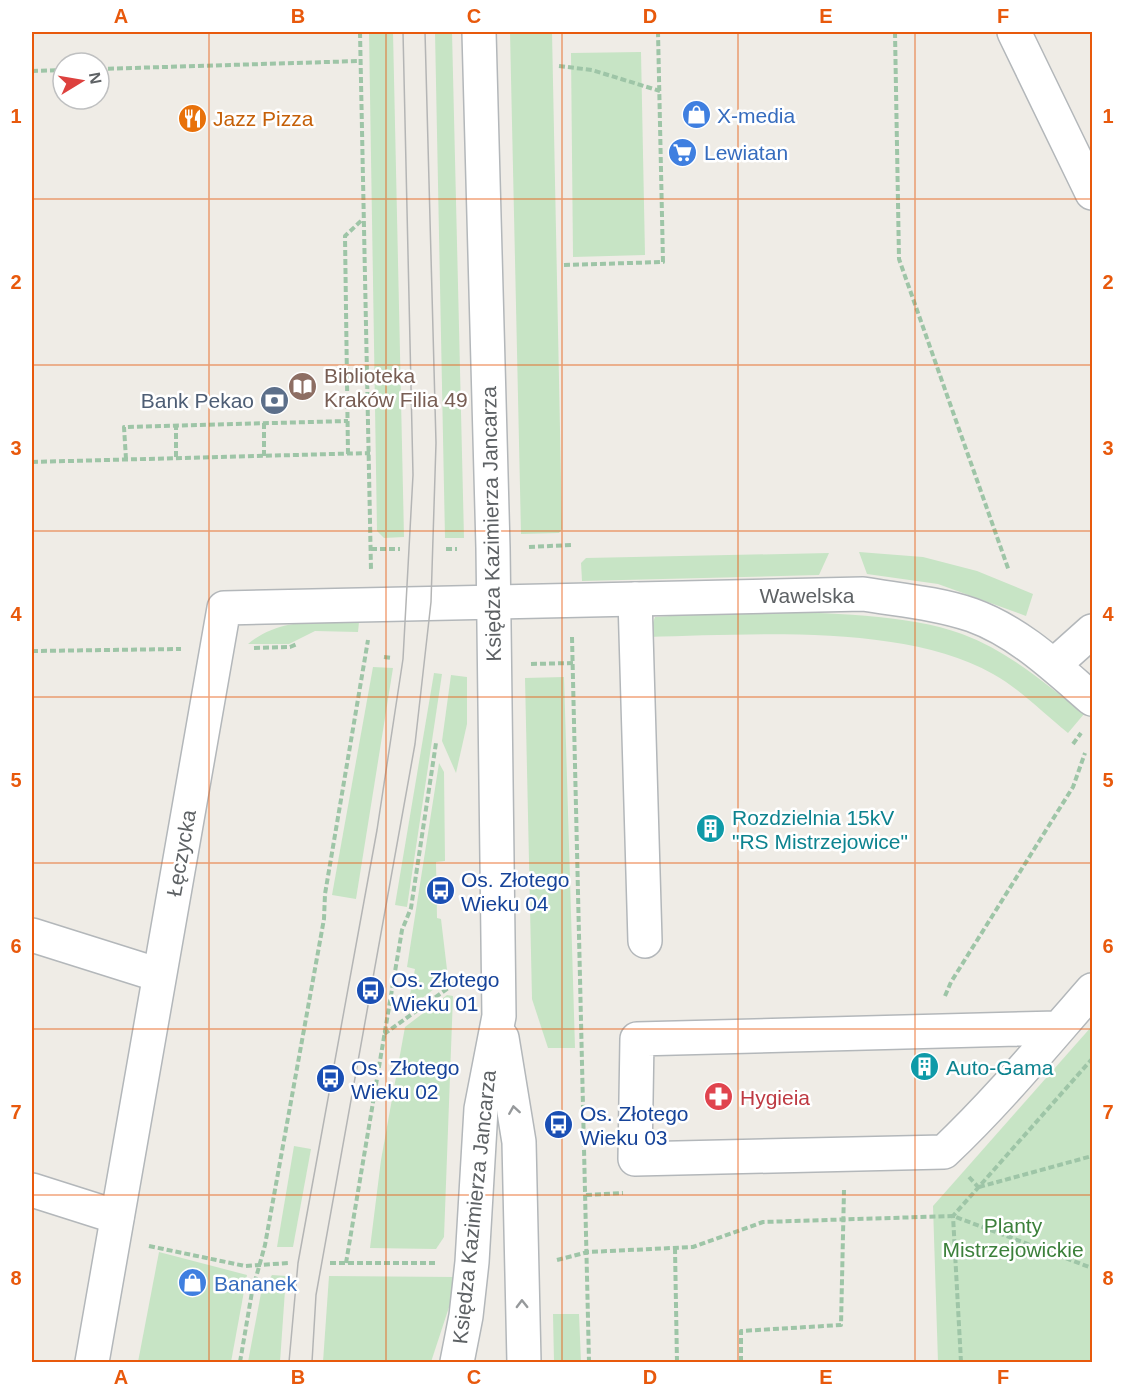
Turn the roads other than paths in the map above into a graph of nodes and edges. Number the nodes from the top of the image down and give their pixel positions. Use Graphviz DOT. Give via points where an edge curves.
graph roads {
  1 [pos="479,32"];
  2 [pos="1014,32"];
  3 [pos="1092,193"];
  4 [pos="635,599"];
  5 [pos="493,603"];
  6 [pos="1092,631"];
  7 [pos="1054,665"];
  8 [pos="1092,699"];
  9 [pos="32,935"];
  10 [pos="645,941"];
  11 [pos="159,975"];
  12 [pos="1092,990"];
  13 [pos="498,1016"];
  14 [pos="1058,1029"];
  15 [pos="32,1190"];
  16 [pos="115,1228"];
  17 [pos="92,1362"];
  18 [pos="456,1362"];
  19 [pos="524,1362"];
  1 -- 5 [label="street, Księdza Kazimierza Jancarza"];
  2 -- 3 [label="street"];
  4 -- 5 [label="street, Wawelska"];
  4 -- 7 [label="street, Wawelska" via="875,596 972,615 1024,642"];
  4 -- 10 [label="street"];
  5 -- 11 [label="street, Łęczycka" via="224,608"];
  5 -- 13 [label="street, Księdza Kazimierza Jancarza"];
  6 -- 7 [label="street"];
  7 -- 8 [label="street, Wawelska"];
  9 -- 11 [label="street"];
  11 -- 16 [label="street, Łęczycka"];
  12 -- 14 [label="street"];
  13 -- 18 [label="street, Księdza Kazimierza Jancarza" via="481,1109 472,1262"];
  19 -- 13 [label="street, Księdza Kazimierza Jancarza, one-way" via="519,1142"];
  14 -- 14 [label="street" via="944,1152 635,1158 636,1039"];
  15 -- 16 [label="street"];
  16 -- 17 [label="street, Łęczycka"];
}
